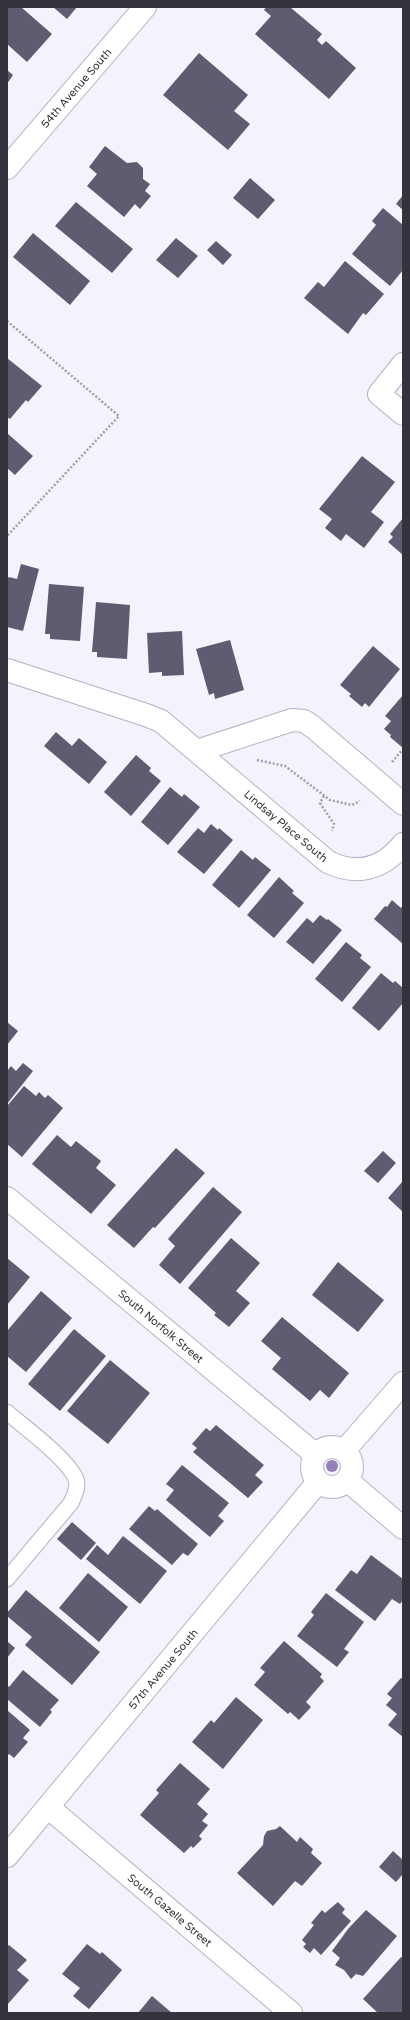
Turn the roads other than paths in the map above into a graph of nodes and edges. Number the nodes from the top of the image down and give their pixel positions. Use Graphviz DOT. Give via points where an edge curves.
graph roads {
  1 [pos="145,7"];
  2 [pos="7,168"];
  3 [pos="403,364"];
  4 [pos="403,414"];
  5 [pos="7,670"];
  6 [pos="197,751"];
  7 [pos="403,804"];
  8 [pos="403,844"];
  9 [pos="7,1198"];
  10 [pos="403,1383"];
  11 [pos="7,1412"];
  12 [pos="344,1451"];
  13 [pos="316,1455"];
  14 [pos="347,1480"];
  15 [pos="318,1482"];
  16 [pos="403,1528"];
  17 [pos="7,1579"];
  18 [pos="48,1807"];
  19 [pos="7,1856"];
  20 [pos="291,2013"];
  1 -- 2 [label="street, 54th Avenue South"];
  3 -- 4 [label="street" via="379,394"];
  5 -- 6 [label="street, Lindsay Place South" via="146,714 161,721"];
  6 -- 7 [label="street" via="292,720 304,721"];
  6 -- 8 [label="street, Lindsay Place South" via="328,862 340,867 370,868 388,860"];
  9 -- 13 [label="street, South Norfolk Street"];
  10 -- 12 [label="street"];
  11 -- 17 [label="lane" via="66,1463 77,1480 71,1503"];
  12 -- 13 [label="street" via="329,1447"];
  12 -- 14 [label="street" via="352,1466"];
  13 -- 15 [label="street" via="312,1469"];
  14 -- 15 [label="street" via="332,1488"];
  14 -- 16 [label="street"];
  15 -- 18 [label="street, 57th Avenue South"];
  18 -- 19 [label="street, 57th Avenue South"];
  18 -- 20 [label="street, South Gazelle Street"];
}
